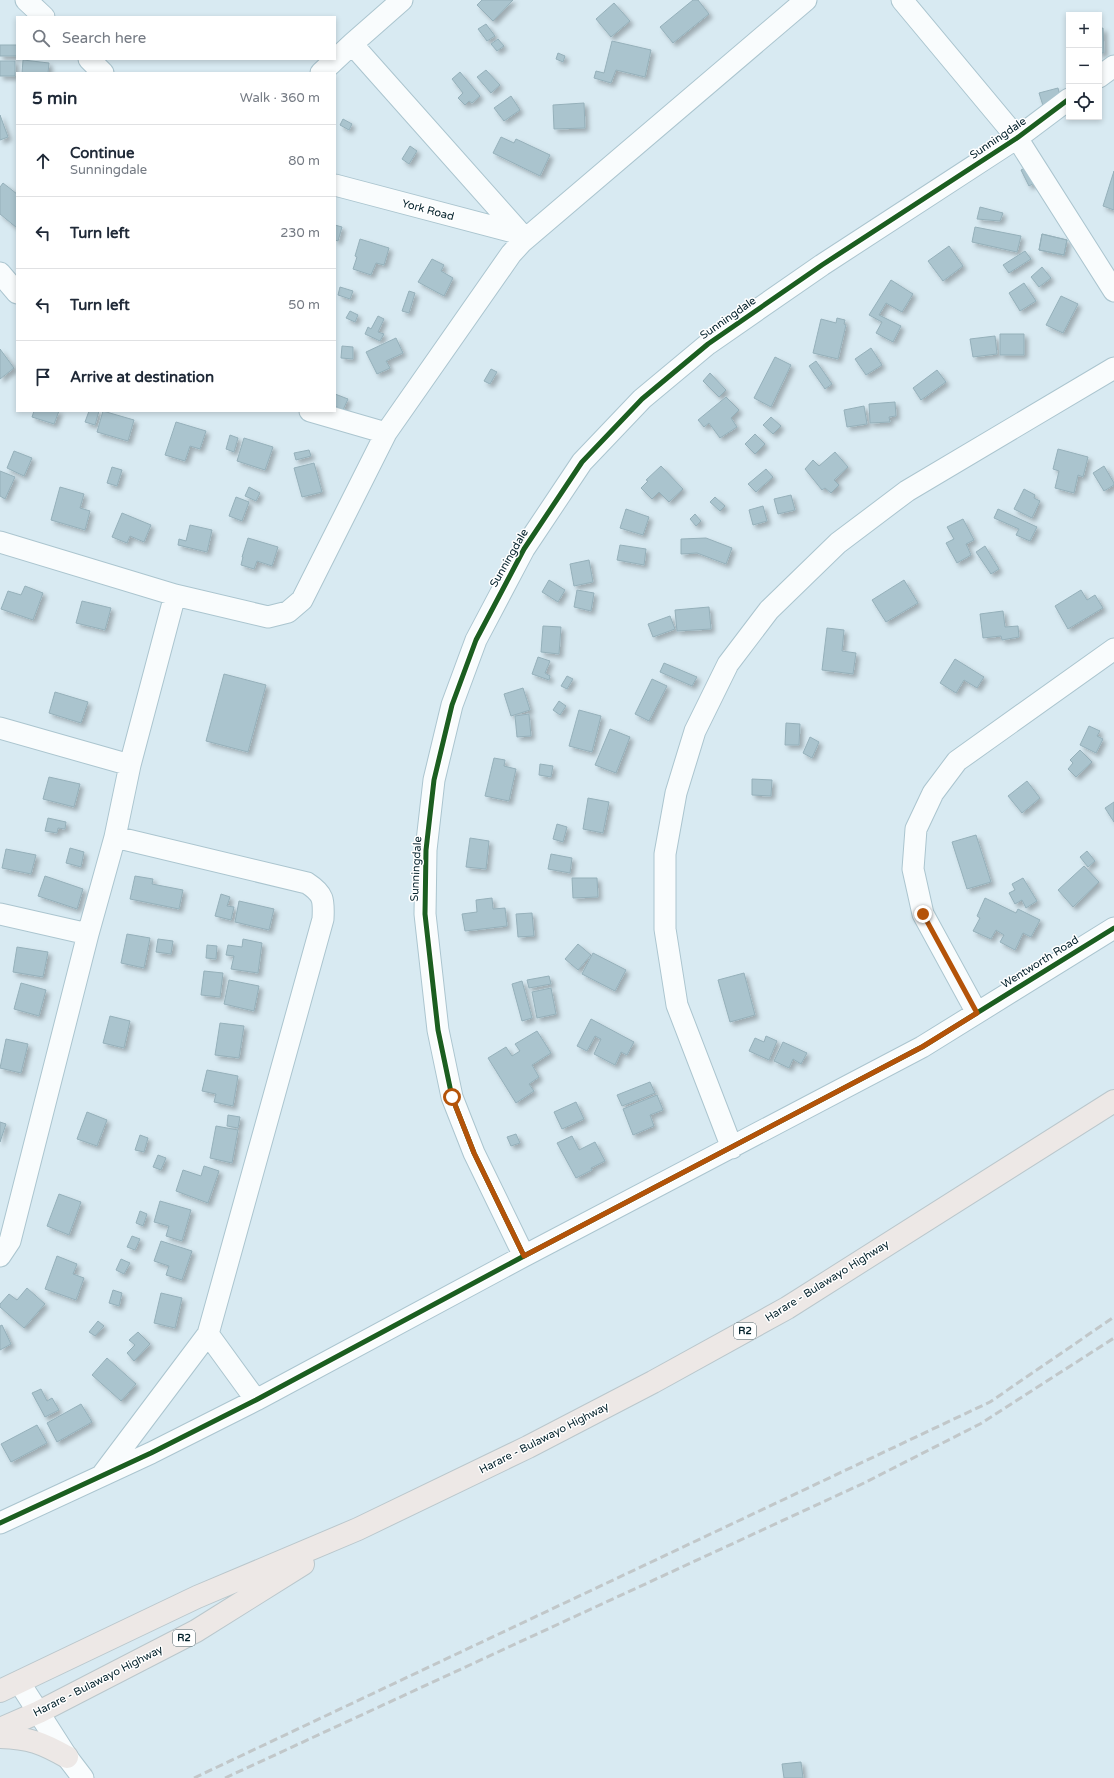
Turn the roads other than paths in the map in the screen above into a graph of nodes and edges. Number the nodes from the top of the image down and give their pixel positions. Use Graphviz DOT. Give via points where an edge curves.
graph roads {
  1 [pos="26,0"];
  2 [pos="402,0"];
  3 [pos="806,0"];
  4 [pos="902,0"];
  5 [pos="43,16"];
  6 [pos="352,44"];
  7 [pos="336,59"];
  8 [pos="90,60"];
  9 [pos="335,60"];
  10 [pos="1114,66"];
  11 [pos="102,72"];
  12 [pos="322,72"];
  13 [pos="1102,75"];
  14 [pos="1066,101"];
  15 [pos="1017,138"];
  16 [pos="336,185"];
  17 [pos="522,238"];
  18 [pos="0,273"];
  19 [pos="1114,291"];
  20 [pos="16,292"];
  21 [pos="1114,368"];
  22 [pos="313,412"];
  23 [pos="386,433"];
  24 [pos="0,542"];
  25 [pos="175,595"];
  26 [pos="1114,648"];
  27 [pos="0,728"];
  28 [pos="130,765"];
  29 [pos="115,837"];
  30 [pos="0,914"];
  31 [pos="1114,928"];
  32 [pos="88,934"];
  33 [pos="977,1013"];
  34 [pos="1114,1101"];
  35 [pos="732,1148"];
  36 [pos="0,1256"];
  37 [pos="524,1256"];
  38 [pos="208,1334"];
  39 [pos="256,1400"];
  40 [pos="100,1476"];
  41 [pos="0,1523"];
  42 [pos="358,1528"];
  43 [pos="20,1682"];
  44 [pos="0,1691"];
  45 [pos="39,1712"];
  46 [pos="0,1729"];
  47 [pos="0,1738"];
  48 [pos="67,1757"];
  49 [pos="83,1778"];
  1 -- 5 [label="street"];
  2 -- 6 [label="street"];
  3 -- 17 [label="street"];
  4 -- 15 [label="street"];
  6 -- 7 [label="street"];
  6 -- 17 [label="street"];
  8 -- 11 [label="street"];
  9 -- 12 [label="street"];
  10 -- 13 [label="street"];
  14 -- 15 [label="street, Sunningdale"];
  15 -- 19 [label="street"];
  15 -- 37 [label="street, Sunningdale" via="822,265 714,340 642,399 582,462 524,549 476,640 452,705 434,780 426,850 424,914 438,1030 452,1097 474,1153"];
  16 -- 17 [label="street, York Road"];
  17 -- 23 [label="street"];
  18 -- 20 [label="street"];
  21 -- 35 [label="street" via="907,491 838,543 770,610 728,664 695,731 676,793 665,854 665,930 677,1005"];
  22 -- 23 [label="street"];
  23 -- 25 [label="street" via="302,600 288,612 268,616"];
  24 -- 25 [label="street"];
  25 -- 28 [label="street"];
  26 -- 33 [label="street" via="957,761 933,794 916,829 913,869 923,914"];
  27 -- 28 [label="street"];
  28 -- 29 [label="street"];
  29 -- 32 [label="street"];
  29 -- 38 [label="street" via="308,884 319,891 324,903 323,919"];
  30 -- 32 [label="street"];
  31 -- 33 [label="street, Wentworth Road"];
  32 -- 36 [label="street" via="10,1241"];
  33 -- 35 [label="street, Wentworth Road" via="922,1047"];
  34 -- 42 [label="highway, Harare - Bulawayo Highway / R2" via="787,1308 528,1447"];
  35 -- 37 [label="street, Wentworth Road"];
  37 -- 39 [label="street, Wentworth Road"];
  38 -- 39 [label="street"];
  38 -- 40 [label="street"];
  39 -- 40 [label="street, Wentworth Road"];
  40 -- 41 [label="street, Wentworth Road"];
  42 -- 43 [label="highway, Harare - Bulawayo Highway / R2" via="197,1597"];
  42 -- 45 [label="highway, Harare - Bulawayo Highway / R2" via="196,1631"];
  43 -- 44 [label="highway, Harare - Bulawayo Highway / R2"];
  43 -- 45 [label="street"];
  45 -- 46 [label="highway, Harare - Bulawayo Highway / R2"];
  45 -- 48 [label="street"];
  47 -- 48 [label="highway" via="32,1740"];
  48 -- 49 [label="street"];
}
